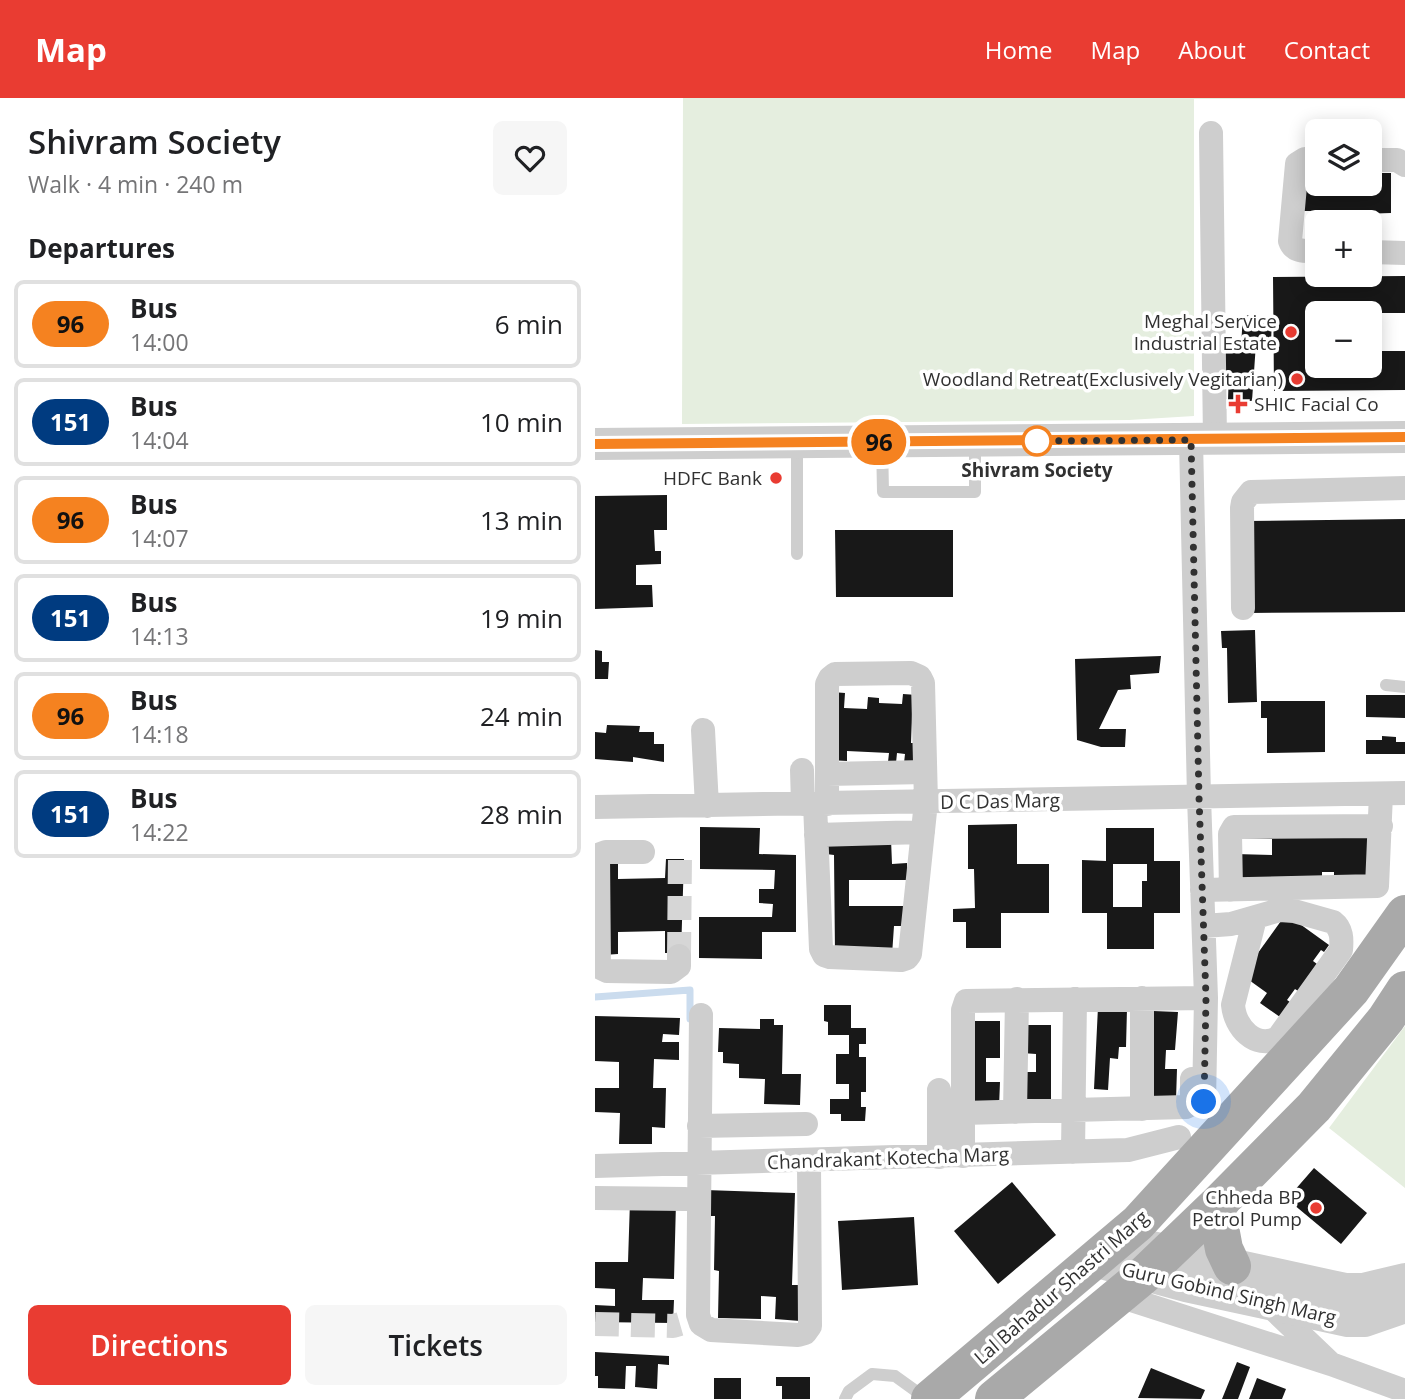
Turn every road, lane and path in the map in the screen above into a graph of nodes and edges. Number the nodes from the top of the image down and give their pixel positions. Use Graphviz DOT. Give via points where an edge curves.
graph roads {
  1 [pos="1211,133"];
  2 [pos="1305,159"];
  3 [pos="1382,160"];
  4 [pos="1405,164"];
  5 [pos="1305,250"];
  6 [pos="1382,253"];
  7 [pos="1405,253"];
  8 [pos="1405,437"];
  9 [pos="1203,440"];
  10 [pos="882,442"];
  11 [pos="975,442"];
  12 [pos="797,443"];
  13 [pos="595,444"];
  14 [pos="1405,488"];
  15 [pos="797,554"];
  16 [pos="1243,608"];
  17 [pos="1386,685"];
  18 [pos="1405,687"];
  19 [pos="703,730"];
  20 [pos="802,770"];
  21 [pos="925,772"];
  22 [pos="827,774"];
  23 [pos="1393,793"];
  24 [pos="1199,797"];
  25 [pos="926,802"];
  26 [pos="815,804"];
  27 [pos="706,806"];
  28 [pos="595,807"];
  29 [pos="1381,826"];
  30 [pos="923,832"];
  31 [pos="816,835"];
  32 [pos="643,852"];
  33 [pos="1202,890"];
  34 [pos="1231,890"];
  35 [pos="596,907"];
  36 [pos="1405,914"];
  37 [pos="1255,918"];
  38 [pos="1204,926"];
  39 [pos="679,956"];
  40 [pos="1405,990"];
  41 [pos="1081,998"];
  42 [pos="1142,998"];
  43 [pos="1199,998"];
  44 [pos="1017,999"];
  45 [pos="701,1015"];
  46 [pos="939,1090"];
  47 [pos="1204,1102"];
  48 [pos="1142,1109"];
  49 [pos="1080,1110"];
  50 [pos="1015,1112"];
  51 [pos="963,1113"];
  52 [pos="806,1124"];
  53 [pos="699,1126"];
  54 [pos="1179,1137"];
  55 [pos="947,1152"];
  56 [pos="1079,1152"];
  57 [pos="809,1161"];
  58 [pos="692,1164"];
  59 [pos="595,1166"];
  60 [pos="595,1198"];
  61 [pos="685,1199"];
  62 [pos="1216,1206"];
  63 [pos="1107,1250"];
  64 [pos="1245,1269"];
  65 [pos="1144,1274"];
  66 [pos="1405,1279"];
  67 [pos="1268,1304"];
  68 [pos="1405,1307"];
  69 [pos="680,1324"];
  70 [pos="1331,1364"];
  71 [pos="1405,1391"];
  72 [pos="1003,1397"];
  73 [pos="845,1399"];
  74 [pos="928,1399"];
  1 -- 9 [label="street"];
  2 -- 5 [label="street" via="1297,163 1290,241 1291,246"];
  3 -- 4 [label="street"];
  6 -- 7 [label="street"];
  8 -- 9 [label="street"];
  9 -- 11 [label="street"];
  9 -- 24 [label="street"];
  10 -- 11 [label="street"];
  10 -- 11 [label="lane" via="883,492 975,492"];
  10 -- 12 [label="street"];
  12 -- 13 [label="street"];
  12 -- 15 [label="lane"];
  14 -- 16 [label="street" via="1251,492 1242,508"];
  17 -- 18 [label="lane"];
  19 -- 27 [label="street"];
  20 -- 26 [label="street"];
  21 -- 22 [label="street"];
  21 -- 22 [label="street" via="920,677 911,673 835,674 827,684"];
  21 -- 25 [label="street"];
  22 -- 26 [label="street"];
  23 -- 24 [label="street, D C Das Marg"];
  23 -- 29 [label="street"];
  24 -- 25 [label="street, D C Das Marg"];
  24 -- 33 [label="street"];
  25 -- 26 [label="street, D C Das Marg"];
  25 -- 30 [label="street"];
  26 -- 27 [label="street, D C Das Marg"];
  26 -- 31 [label="street"];
  27 -- 28 [label="street, D C Das Marg"];
  29 -- 34 [label="street" via="1377,886"];
  29 -- 34 [label="street" via="1234,827 1230,834"];
  30 -- 31 [label="street"];
  30 -- 31 [label="street" via="910,954 901,960 824,955"];
  32 -- 35 [label="street" via="598,855"];
  33 -- 34 [label="street"];
  33 -- 38 [label="street"];
  35 -- 39 [label="street" via="602,969 671,972 679,966"];
  36 -- 63 [label="main road, Lal Bahadur Shastri Marg" via="1351,990 1138,1223"];
  37 -- 37 [label="street" via="1294,911 1333,922 1342,936 1341,950 1278,1038 1262,1042 1239,1026 1233,1013"];
  37 -- 38 [label="street"];
  38 -- 43 [label="street"];
  40 -- 62 [label="main road" via="1314,1107"];
  41 -- 42 [label="street"];
  41 -- 44 [label="street"];
  41 -- 49 [label="street"];
  42 -- 43 [label="street"];
  42 -- 48 [label="street"];
  43 -- 47 [label="street"];
  43 -- 48 [label="street" via="1192,1104"];
  44 -- 50 [label="street"];
  44 -- 51 [label="street" via="970,999 964,1005"];
  45 -- 53 [label="street"];
  46 -- 55 [label="street"];
  48 -- 49 [label="street"];
  49 -- 50 [label="street"];
  49 -- 56 [label="street"];
  50 -- 51 [label="street"];
  51 -- 55 [label="street"];
  52 -- 53 [label="street"];
  53 -- 58 [label="street"];
  54 -- 56 [label="street, Chandrakant Kotecha Marg" via="1128,1150"];
  55 -- 56 [label="street, Chandrakant Kotecha Marg"];
  55 -- 57 [label="street, Chandrakant Kotecha Marg" via="871,1147"];
  57 -- 58 [label="street, Chandrakant Kotecha Marg"];
  57 -- 58 [label="street" via="810,1326 797,1335 711,1330 701,1324"];
  58 -- 59 [label="street, Chandrakant Kotecha Marg"];
  58 -- 61 [label="street"];
  60 -- 61 [label="street"];
  61 -- 69 [label="street" via="685,1310"];
  62 -- 64 [label="main road" via="1224,1249"];
  62 -- 65 [label="main road"];
  63 -- 65 [label="street, Guru Gobind Singh Marg"];
  63 -- 74 [label="main road, Lal Bahadur Shastri Marg"];
  64 -- 65 [label="street, Guru Gobind Singh Marg"];
  64 -- 66 [label="street, Guru Gobind Singh Marg" via="1345,1289"];
  64 -- 67 [label="street"];
  65 -- 67 [label="street, Guru Gobind Singh Marg"];
  65 -- 70 [label="street"];
  65 -- 72 [label="main road"];
  67 -- 68 [label="street, Guru Gobind Singh Marg" via="1348,1321 1366,1321"];
  67 -- 70 [label="street"];
  70 -- 71 [label="street"];
  73 -- 74 [label="lane" via="872,1374 895,1377"];
}
